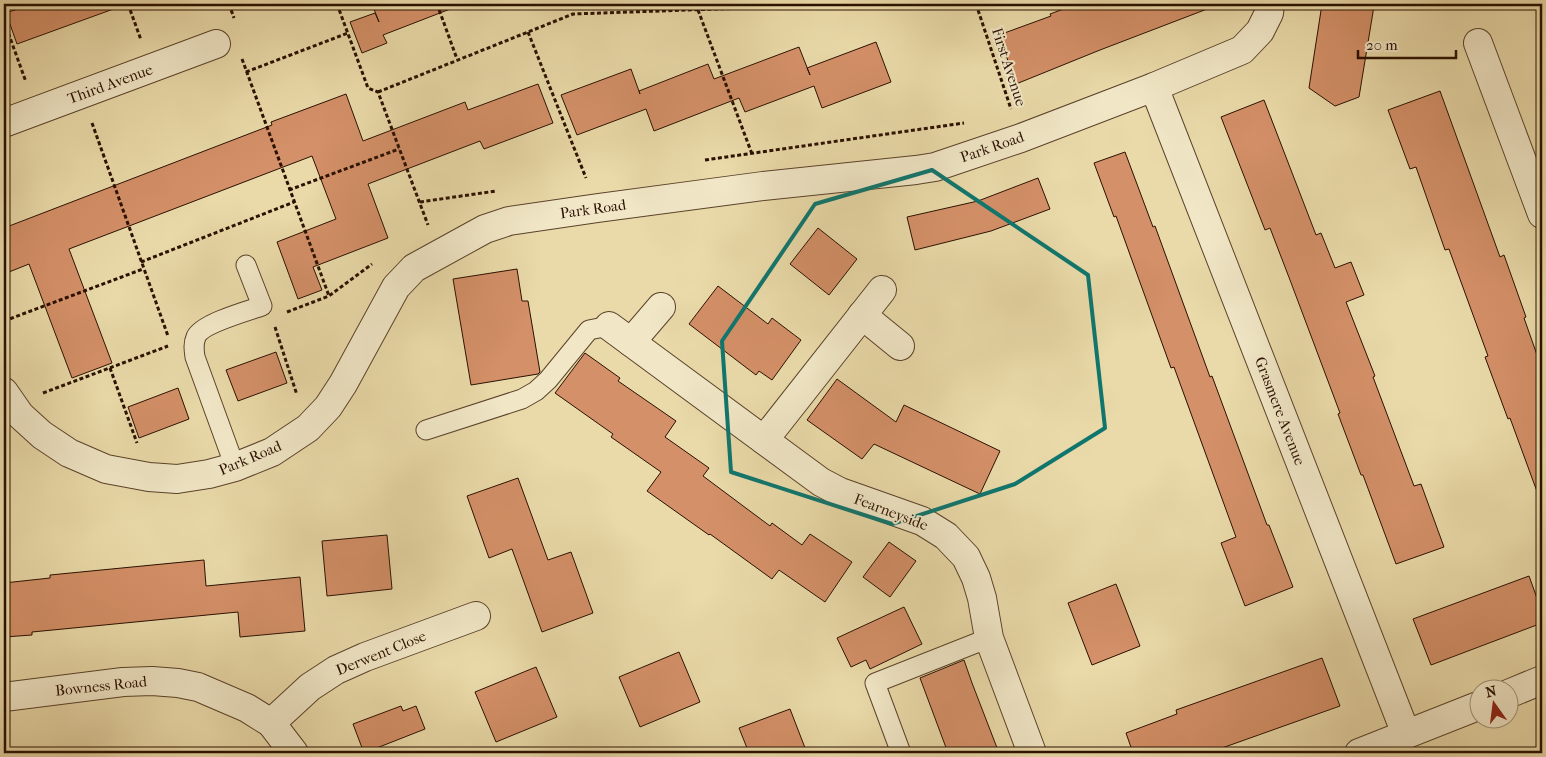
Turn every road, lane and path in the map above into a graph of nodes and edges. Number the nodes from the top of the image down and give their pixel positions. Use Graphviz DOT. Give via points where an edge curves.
graph roads {
  1 [pos="128,4"];
  2 [pos="337,4"];
  3 [pos="437,4"];
  4 [pos="860,4"];
  5 [pos="976,4"];
  6 [pos="1270,4"];
  7 [pos="698,10"];
  8 [pos="4,21"];
  9 [pos="528,32"];
  10 [pos="348,34"];
  11 [pos="1478,43"];
  12 [pos="228,48"];
  13 [pos="458,60"];
  14 [pos="152,68"];
  15 [pos="246,72"];
  16 [pos="1154,87"];
  17 [pos="378,92"];
  18 [pos="82,94"];
  19 [pos="37,111"];
  20 [pos="4,123"];
  21 [pos="1021,138"];
  22 [pos="400,149"];
  23 [pos="763,186"];
  24 [pos="289,190"];
  25 [pos="294,202"];
  26 [pos="598,208"];
  27 [pos="1542,214"];
  28 [pos="439,254"];
  29 [pos="141,262"];
  30 [pos="374,263"];
  31 [pos="246,265"];
  32 [pos="144,269"];
  33 [pos="882,290"];
  34 [pos="329,296"];
  35 [pos="661,307"];
  36 [pos="267,312"];
  37 [pos="862,315"];
  38 [pos="4,321"];
  39 [pos="609,326"];
  40 [pos="631,342"];
  41 [pos="171,345"];
  42 [pos="900,346"];
  43 [pos="195,357"];
  44 [pos="110,368"];
  45 [pos="8,398"];
  46 [pos="308,428"];
  47 [pos="426,430"];
  48 [pos="764,440"];
  49 [pos="235,467"];
  50 [pos="149,477"];
  51 [pos="476,616"];
  52 [pos="989,638"];
  53 [pos="1542,680"];
  54 [pos="1518,690"];
  55 [pos="4,696"];
  56 [pos="1468,710"];
  57 [pos="271,723"];
  58 [pos="1406,734"];
  59 [pos="294,753"];
  60 [pos="901,753"];
  61 [pos="1032,753"];
  62 [pos="1359,753"];
  1 -- 14 [label="path"];
  2 -- 10 [label="path"];
  3 -- 13 [label="path"];
  4 -- 7 [label="path"];
  5 -- 21 [label="path, First Avenue"];
  6 -- 16 [label="street, Park Road" via="1260,31 1242,50"];
  7 -- 9 [label="path" via="573,14"];
  7 -- 23 [label="path"];
  8 -- 19 [label="path"];
  9 -- 13 [label="path"];
  9 -- 26 [label="path"];
  10 -- 15 [label="path"];
  10 -- 17 [label="path" via="368,88"];
  11 -- 27 [label="street"];
  12 -- 14 [label="street, Third Avenue"];
  12 -- 15 [label="path"];
  13 -- 17 [label="path"];
  14 -- 18 [label="street, Third Avenue"];
  15 -- 24 [label="path"];
  16 -- 21 [label="street, Park Road"];
  16 -- 58 [label="street, Grasmere Avenue"];
  17 -- 22 [label="path"];
  18 -- 19 [label="street, Third Avenue"];
  18 -- 29 [label="path"];
  19 -- 20 [label="street, Third Avenue"];
  21 -- 23 [label="street, Park Road" via="935,167"];
  22 -- 24 [label="path"];
  22 -- 28 [label="path"];
  23 -- 26 [label="street, Park Road"];
  24 -- 25 [label="path"];
  25 -- 29 [label="path"];
  25 -- 34 [label="path"];
  26 -- 28 [label="street, Park Road" via="510,221 485,229"];
  28 -- 46 [label="street, Park Road" via="414,268 396,287 343,384 328,407"];
  29 -- 32 [label="path"];
  30 -- 34 [label="path"];
  31 -- 36 [label="lane"];
  32 -- 38 [label="path"];
  32 -- 41 [label="path"];
  33 -- 37 [label="street"];
  34 -- 36 [label="path"];
  35 -- 40 [label="street"];
  36 -- 43 [label="lane" via="205,327 196,336"];
  36 -- 46 [label="path"];
  37 -- 42 [label="street"];
  37 -- 48 [label="street"];
  39 -- 40 [label="street, Fearneyside"];
  39 -- 47 [label="lane" via="588,330 548,380 522,399"];
  40 -- 48 [label="street, Fearneyside"];
  41 -- 43 [label="path" via="174,352"];
  41 -- 44 [label="path"];
  43 -- 49 [label="lane"];
  44 -- 45 [label="path"];
  44 -- 50 [label="path"];
  45 -- 50 [label="street, Park Road" via="20,415 42,435 69,453 106,469"];
  46 -- 49 [label="street, Park Road" via="272,452"];
  48 -- 52 [label="street, Fearneyside" via="827,486 922,521 946,536 966,557 976,578"];
  49 -- 50 [label="street, Park Road" via="177,479"];
  51 -- 57 [label="street, Derwent Close" via="336,670 310,687"];
  52 -- 60 [label="lane" via="875,683"];
  52 -- 61 [label="street, Fearneyside"];
  53 -- 54 [label="street"];
  55 -- 57 [label="street, Bowness Road" via="123,682 178,683 222,696"];
  56 -- 58 [label="street"];
  57 -- 59 [label="street, Bowness Road"];
  58 -- 62 [label="street"];
}
